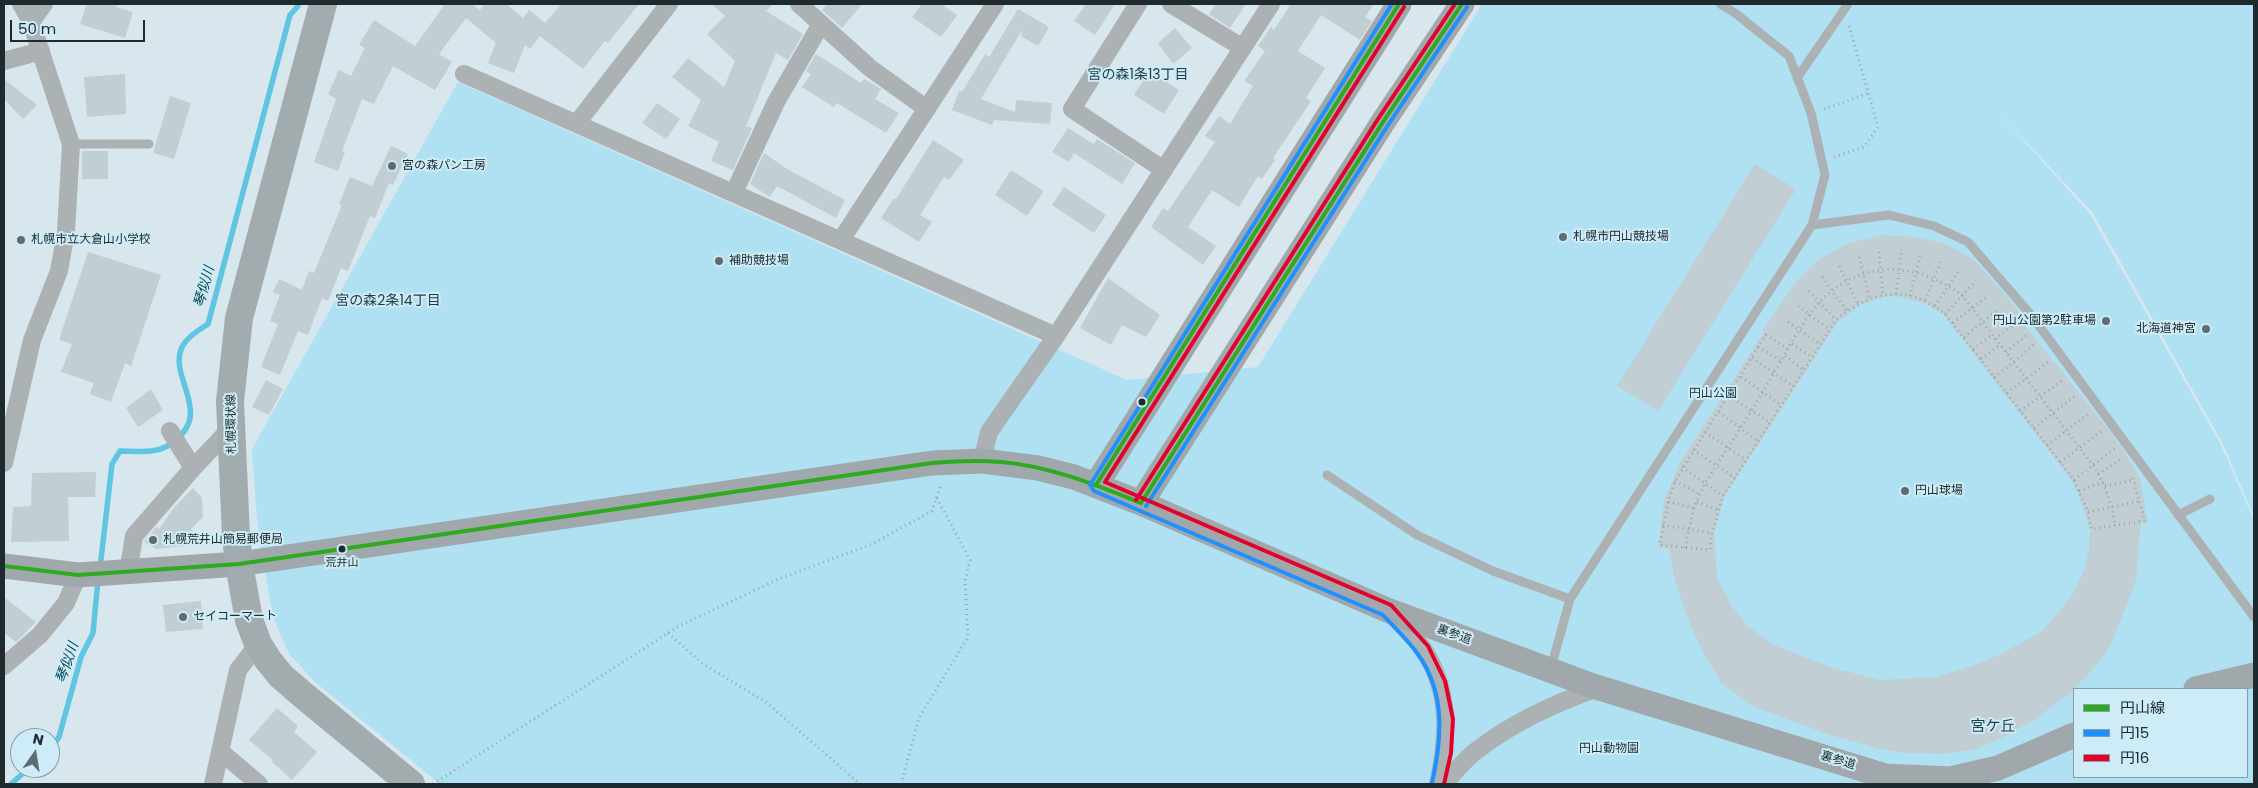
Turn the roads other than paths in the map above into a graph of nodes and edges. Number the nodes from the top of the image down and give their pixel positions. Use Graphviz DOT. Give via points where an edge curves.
graph roads {
  1 [pos="20,4"];
  2 [pos="44,4"];
  3 [pos="323,4"];
  4 [pos="669,4"];
  5 [pos="800,4"];
  6 [pos="995,4"];
  7 [pos="1138,4"];
  8 [pos="1172,4"];
  9 [pos="1271,4"];
  10 [pos="1399,4"];
  11 [pos="1462,4"];
  12 [pos="1720,4"];
  13 [pos="1846,6"];
  14 [pos="31,22"];
  15 [pos="821,24"];
  16 [pos="1243,48"];
  17 [pos="41,51"];
  18 [pos="4,60"];
  19 [pos="464,74"];
  20 [pos="1797,78"];
  21 [pos="927,109"];
  22 [pos="577,123"];
  23 [pos="71,144"];
  24 [pos="149,144"];
  25 [pos="1164,170"];
  26 [pos="738,184"];
  27 [pos="1812,225"];
  28 [pos="841,240"];
  29 [pos="1056,336"];
  30 [pos="231,428"];
  31 [pos="170,431"];
  32 [pos="982,461"];
  33 [pos="4,463"];
  34 [pos="189,463"];
  35 [pos="1327,475"];
  36 [pos="1096,485"];
  37 [pos="2210,499"];
  38 [pos="1141,503"];
  39 [pos="2178,515"];
  40 [pos="239,564"];
  41 [pos="4,566"];
  42 [pos="128,573"];
  43 [pos="78,575"];
  44 [pos="1570,600"];
  45 [pos="1387,610"];
  46 [pos="2254,617"];
  47 [pos="258,644"];
  48 [pos="4,666"];
  49 [pos="1551,671"];
  50 [pos="2254,675"];
  51 [pos="1598,688"];
  52 [pos="2200,688"];
  53 [pos="2073,735"];
  54 [pos="220,751"];
  55 [pos="213,784"];
  56 [pos="259,784"];
  57 [pos="412,784"];
  58 [pos="1438,784"];
  59 [pos="1444,784"];
  1 -- 14 [label="street"];
  2 -- 14 [label="street"];
  3 -- 30 [label="main road, 札幌環状線" via="239,318 232,375"];
  4 -- 22 [label="street"];
  5 -- 15 [label="street"];
  6 -- 21 [label="street"];
  7 -- 25 [label="street" via="1072,109"];
  8 -- 16 [label="street"];
  9 -- 16 [label="street"];
  10 -- 36 [label="street"];
  11 -- 38 [label="street" via="1383,122"];
  12 -- 20 [label="lane" via="1789,56"];
  13 -- 20 [label="lane"];
  14 -- 17 [label="street"];
  15 -- 21 [label="street" via="870,68"];
  15 -- 26 [label="street" via="776,102"];
  16 -- 25 [label="street"];
  17 -- 18 [label="street"];
  17 -- 23 [label="street"];
  19 -- 22 [label="street"];
  20 -- 27 [label="lane" via="1811,113 1825,174"];
  21 -- 28 [label="street"];
  22 -- 28 [label="street"];
  23 -- 24 [label="lane"];
  23 -- 33 [label="street" via="64,250 32,340"];
  25 -- 29 [label="street"];
  27 -- 39 [label="lane" via="1889,216 1934,226 1968,242 2031,315"];
  27 -- 44 [label="lane"];
  28 -- 29 [label="street"];
  29 -- 32 [label="street" via="989,432"];
  30 -- 34 [label="street"];
  30 -- 40 [label="main road, 札幌環状線"];
  31 -- 34 [label="street"];
  32 -- 36 [label="street, 裏参道" via="1038,468"];
  32 -- 40 [label="street, 裏参道" via="948,462"];
  34 -- 42 [label="street" via="134,536"];
  35 -- 44 [label="lane" via="1417,535 1493,571"];
  36 -- 38 [label="street, 裏参道"];
  37 -- 39 [label="lane"];
  38 -- 45 [label="street, 裏参道"];
  39 -- 46 [label="lane"];
  40 -- 42 [label="street, 裏参道"];
  40 -- 47 [label="main road, 札幌環状線" via="249,620"];
  41 -- 43 [label="street, 裏参道"];
  42 -- 43 [label="street, 裏参道"];
  43 -- 48 [label="street" via="66,603 40,635"];
  44 -- 49 [label="lane"];
  45 -- 49 [label="street, 裏参道"];
  45 -- 58 [label="street" via="1424,650 1439,683 1447,719 1445,752"];
  47 -- 54 [label="street" via="238,670"];
  47 -- 57 [label="main road, 札幌環状線" via="281,676 303,696"];
  49 -- 51 [label="street, 裏参道"];
  50 -- 52 [label="street"];
  51 -- 53 [label="street, 裏参道" via="1885,776 1950,779 1998,768"];
  51 -- 59 [label="street" via="1561,701 1523,720 1474,752"];
  54 -- 55 [label="street"];
  54 -- 56 [label="street"];
}
